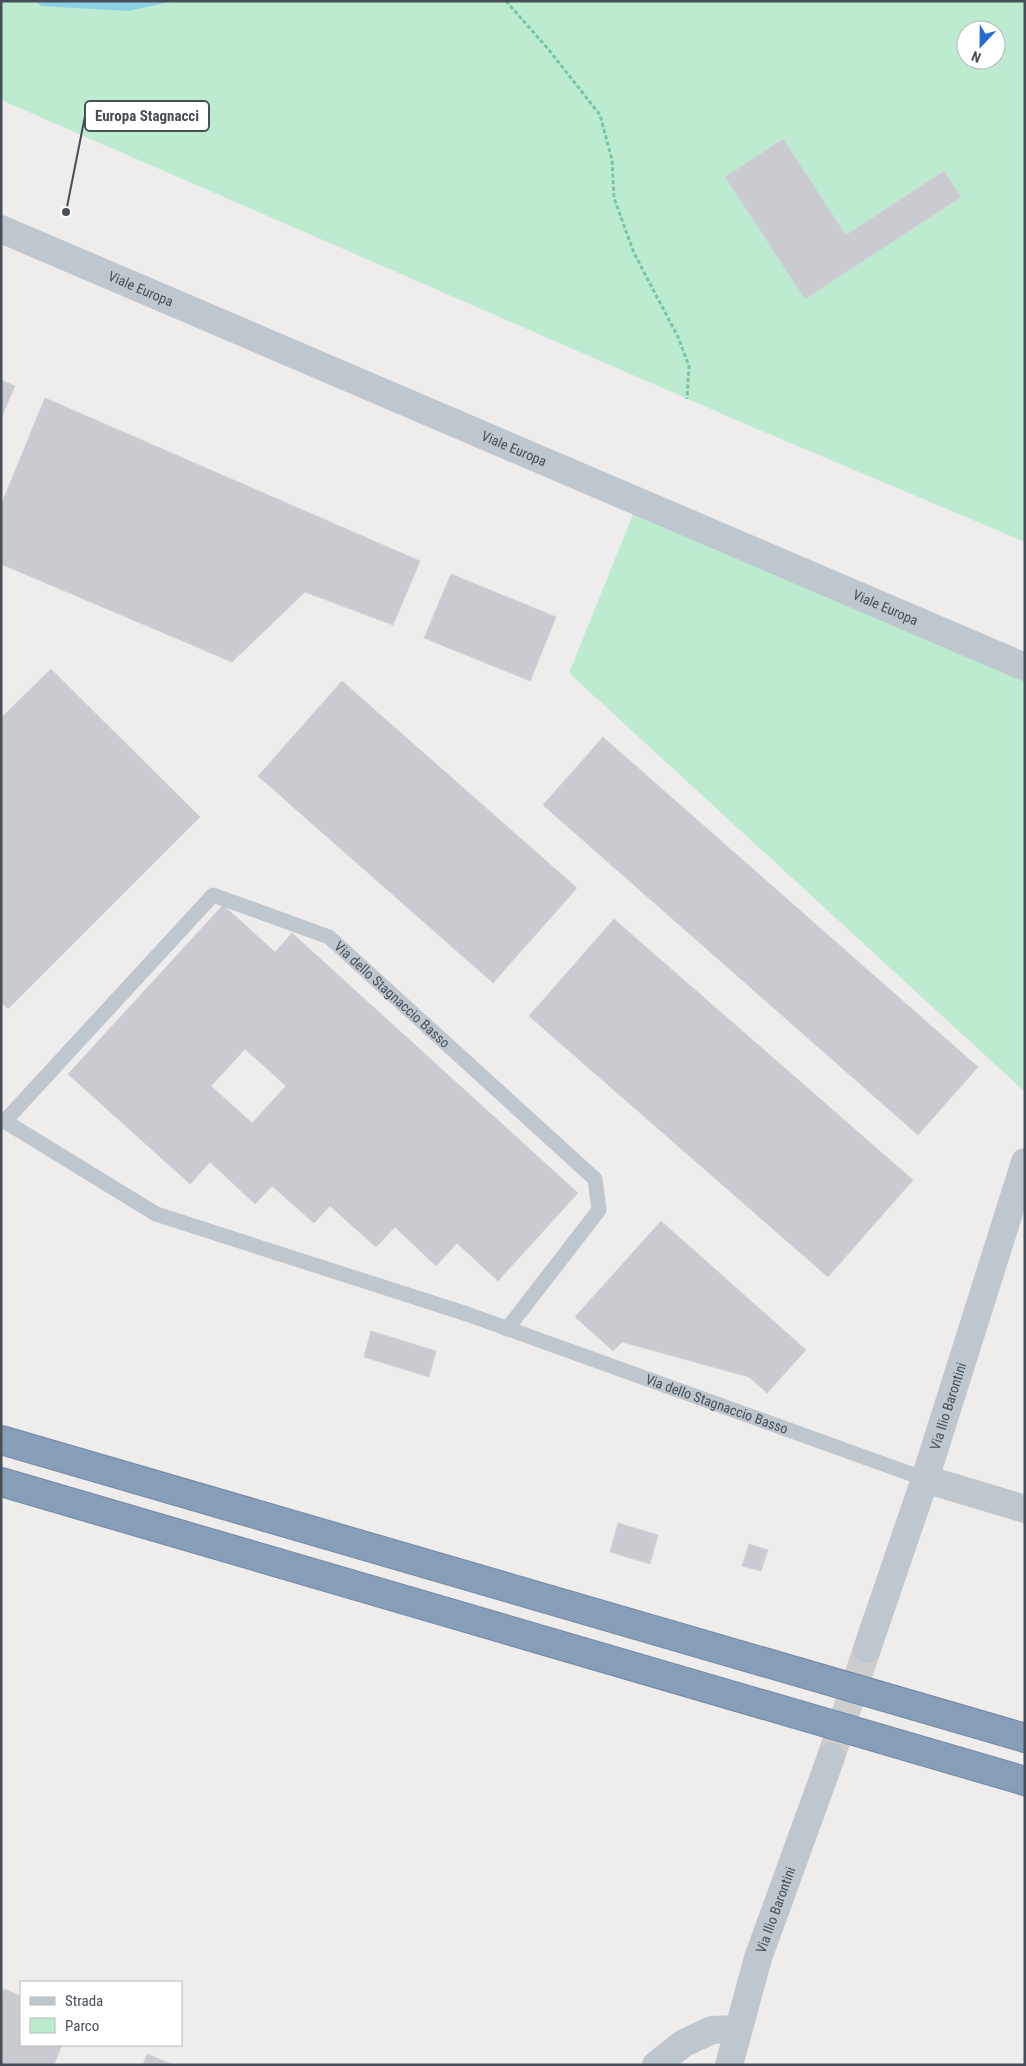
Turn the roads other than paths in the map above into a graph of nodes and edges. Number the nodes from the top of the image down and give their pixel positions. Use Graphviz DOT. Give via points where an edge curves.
graph roads {
  1 [pos="1,229"];
  2 [pos="1025,667"];
  3 [pos="3,1120"];
  4 [pos="1025,1162"];
  5 [pos="507,1329"];
  6 [pos="1,1440"];
  7 [pos="925,1479"];
  8 [pos="1,1482"];
  9 [pos="1025,1509"];
  10 [pos="867,1649"];
  11 [pos="1025,1738"];
  12 [pos="831,1757"];
  13 [pos="1025,1782"];
  14 [pos="738,2029"];
  15 [pos="656,2065"];
  16 [pos="729,2065"];
  1 -- 2 [label="street, Viale Europa"];
  3 -- 5 [label="lane, Via dello Stagnaccio Basso" via="156,1214"];
  3 -- 5 [label="lane, Via dello Stagnaccio Basso" via="213,895 329,937 595,1178 599,1210"];
  4 -- 7 [label="street, Via Ilio Barontini"];
  5 -- 7 [label="lane, Via dello Stagnaccio Basso"];
  6 -- 11 [label="highway"];
  7 -- 9 [label="street"];
  7 -- 10 [label="street, Via Ilio Barontini"];
  8 -- 13 [label="highway"];
  12 -- 14 [label="street, Via Ilio Barontini" via="758,1958"];
  14 -- 15 [label="street" via="712,2030 684,2042"];
  14 -- 16 [label="street, Via Ilio Barontini"];
}
